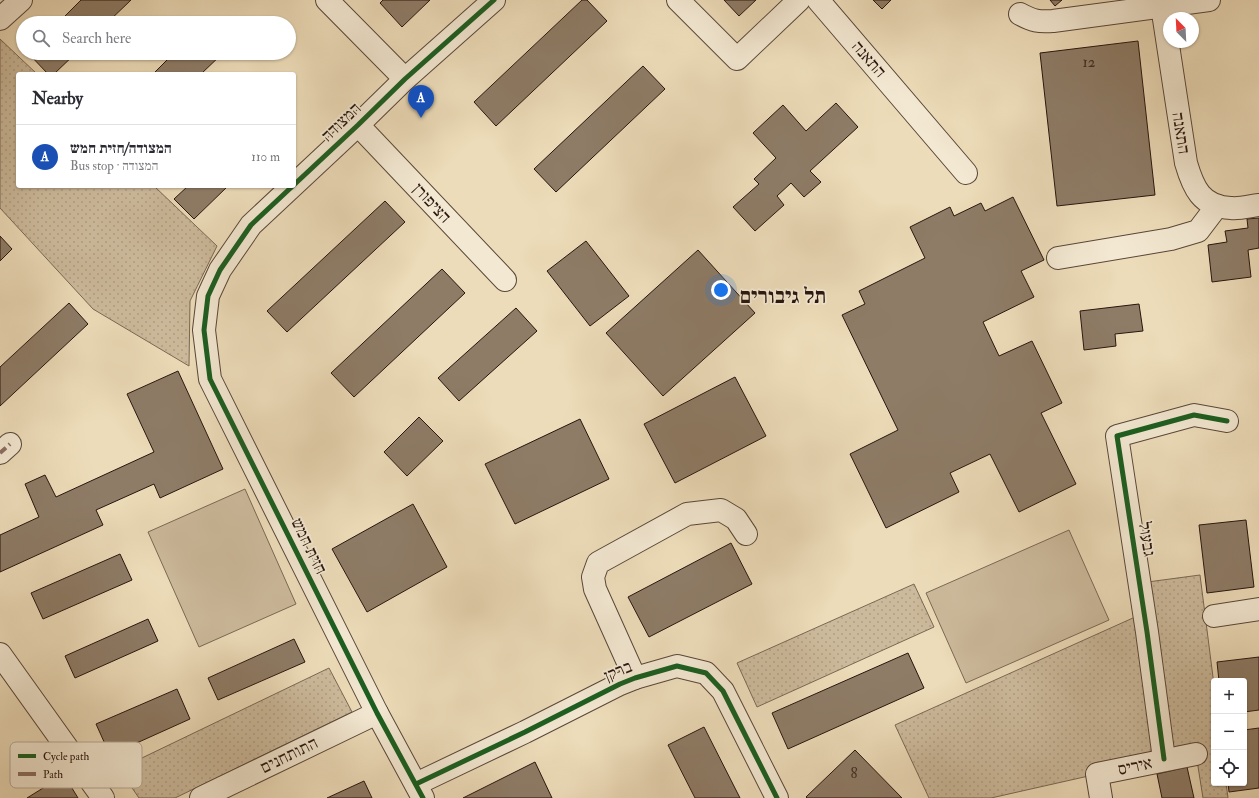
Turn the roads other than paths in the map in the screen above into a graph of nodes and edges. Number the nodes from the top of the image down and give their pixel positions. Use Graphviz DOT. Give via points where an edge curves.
graph roads {
  1 [pos="21,0"];
  2 [pos="327,0"];
  3 [pos="494,0"];
  4 [pos="678,0"];
  5 [pos="799,0"];
  6 [pos="818,0"];
  7 [pos="1209,0"];
  8 [pos="1162,6"];
  9 [pos="1020,14"];
  10 [pos="0,19"];
  11 [pos="405,79"];
  12 [pos="358,125"];
  13 [pos="966,173"];
  14 [pos="296,184"];
  15 [pos="292,188"];
  16 [pos="1259,205"];
  17 [pos="1217,206"];
  18 [pos="1058,258"];
  19 [pos="505,280"];
  20 [pos="213,298"];
  21 [pos="1227,421"];
  22 [pos="746,534"];
  23 [pos="1259,609"];
  24 [pos="1214,616"];
  25 [pos="0,654"];
  26 [pos="635,678"];
  27 [pos="377,713"];
  28 [pos="63,742"];
  29 [pos="1196,754"];
  30 [pos="1164,759"];
  31 [pos="96,788"];
  32 [pos="419,791"];
  33 [pos="103,798"];
  34 [pos="201,798"];
  35 [pos="777,798"];
  36 [pos="1101,798"];
  1 -- 10 [label="street"];
  2 -- 11 [label="street"];
  3 -- 11 [label="street, המצודה"];
  4 -- 5 [label="street" via="737,59"];
  6 -- 13 [label="street, התאנה"];
  7 -- 8 [label="street"];
  8 -- 9 [label="street" via="1039,22"];
  8 -- 17 [label="street, התאנה" via="1186,163 1192,183 1202,199"];
  11 -- 12 [label="street, המצודה"];
  12 -- 14 [label="street, המצודה"];
  12 -- 19 [label="street, הציפורן"];
  15 -- 20 [label="street, המצודה" via="251,225 220,270"];
  16 -- 17 [label="street, התאנה" via="1231,208"];
  17 -- 18 [label="street" via="1198,231 1171,239"];
  20 -- 27 [label="street, חזית חמש" via="216,330 215,388"];
  21 -- 30 [label="street, גבעול" via="1194,415 1117,436 1148,632"];
  22 -- 26 [label="street" via="736,519 720,510 687,514 598,563 594,578 595,589"];
  23 -- 24 [label="street"];
  25 -- 28 [label="street"];
  26 -- 32 [label="street, ברקן" via="525,732"];
  26 -- 35 [label="street, ברקן" via="677,666 706,673 723,691"];
  27 -- 32 [label="street, חזית חמש"];
  27 -- 34 [label="street, התותחנים"];
  29 -- 30 [label="street, איריס"];
  30 -- 36 [label="street, איריס" via="1097,774"];
  31 -- 33 [label="street"];
}
